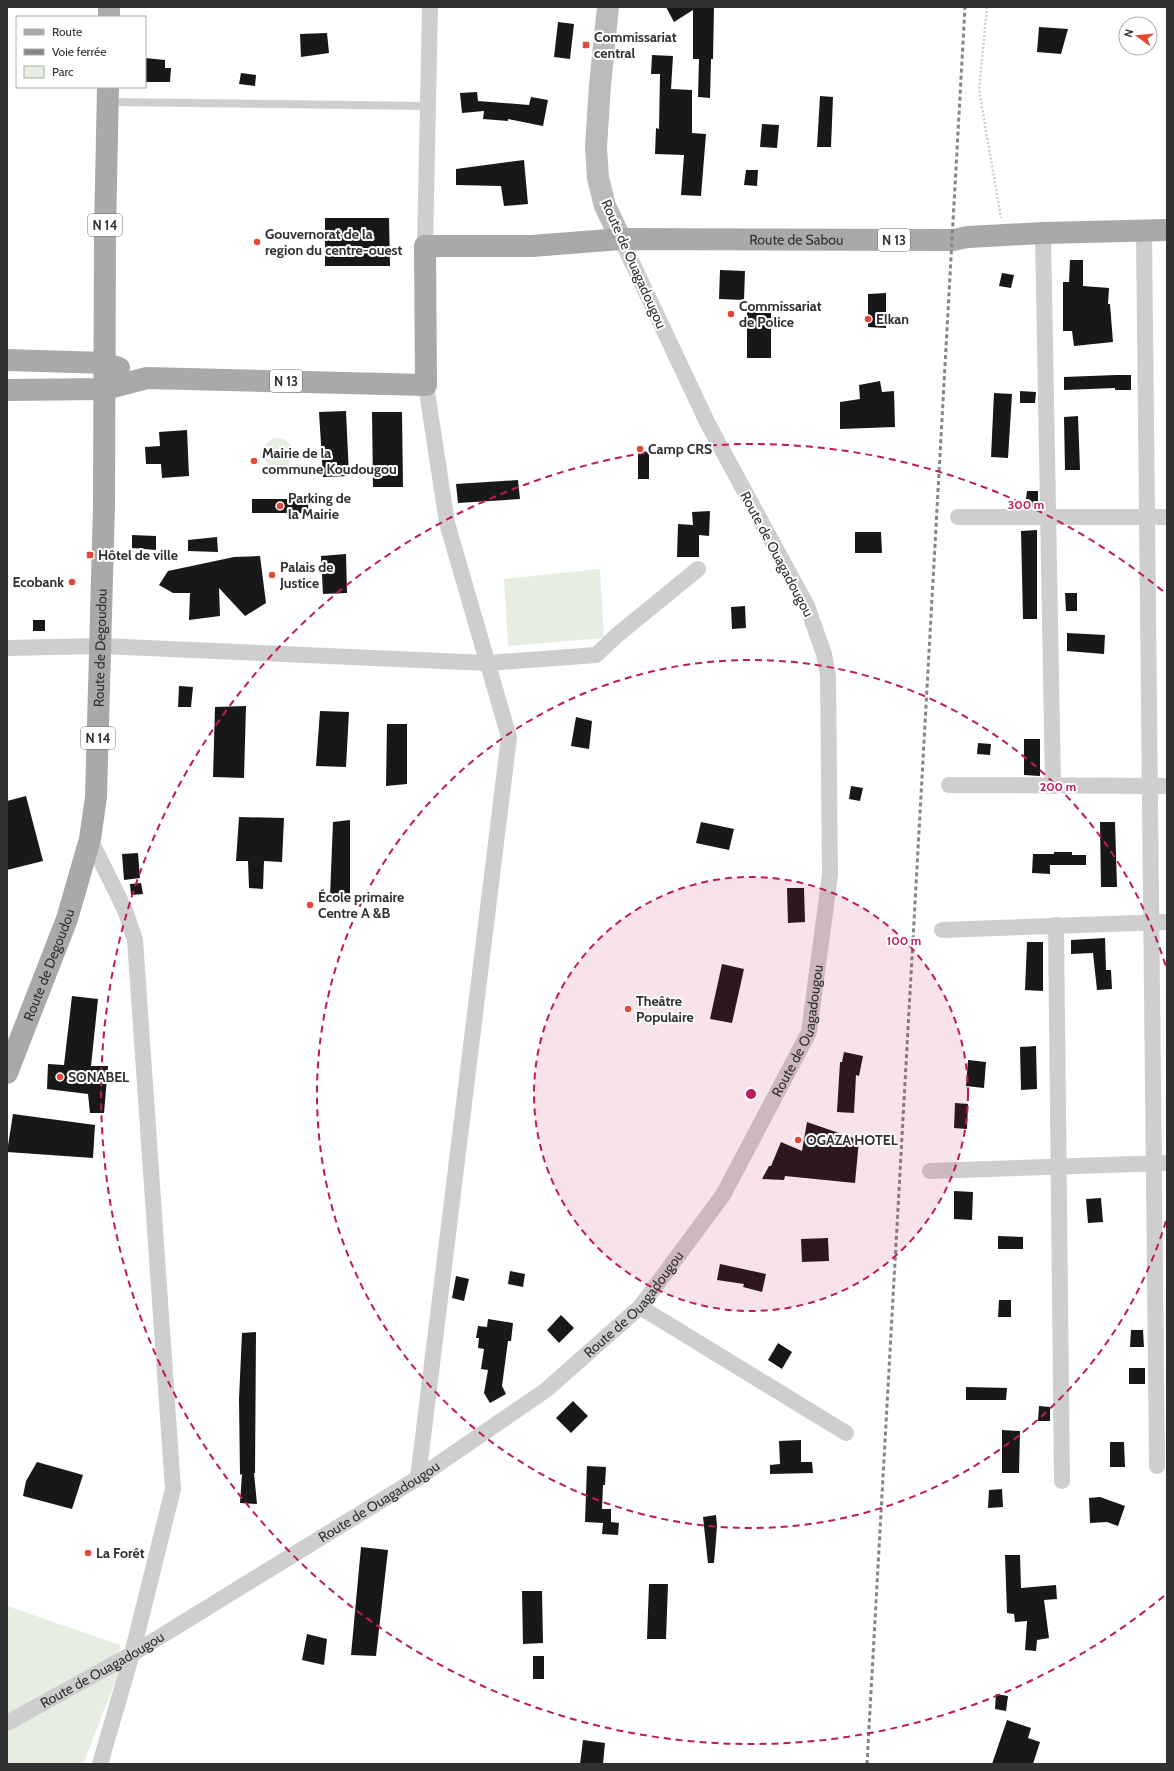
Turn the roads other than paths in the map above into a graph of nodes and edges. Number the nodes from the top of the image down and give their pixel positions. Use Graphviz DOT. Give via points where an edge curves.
graph roads {
  1 [pos="430,7"];
  2 [pos="608,7"];
  3 [pos="108,95"];
  4 [pos="429,106"];
  5 [pos="1167,230"];
  6 [pos="1144,231"];
  7 [pos="1043,233"];
  8 [pos="620,239"];
  9 [pos="425,246"];
  10 [pos="7,360"];
  11 [pos="105,376"];
  12 [pos="426,385"];
  13 [pos="7,390"];
  14 [pos="958,517"];
  15 [pos="1048,517"];
  16 [pos="1147,517"];
  17 [pos="1167,518"];
  18 [pos="698,569"];
  19 [pos="101,646"];
  20 [pos="7,648"];
  21 [pos="488,663"];
  22 [pos="949,785"];
  23 [pos="1052,786"];
  24 [pos="1150,786"];
  25 [pos="1167,786"];
  26 [pos="90,839"];
  27 [pos="1151,922"];
  28 [pos="1167,922"];
  29 [pos="1056,925"];
  30 [pos="942,930"];
  31 [pos="7,1073"];
  32 [pos="1160,1163"];
  33 [pos="1059,1167"];
  34 [pos="930,1171"];
  35 [pos="640,1307"];
  36 [pos="1162,1428"];
  37 [pos="846,1433"];
  38 [pos="1157,1466"];
  39 [pos="418,1478"];
  40 [pos="1062,1481"];
  41 [pos="132,1654"];
  42 [pos="7,1723"];
  43 [pos="100,1764"];
  1 -- 4 [label="street"];
  2 -- 8 [label="main road, Route de Ouagadougou" via="596,147 598,178 604,206"];
  3 -- 4 [label="lane"];
  3 -- 11 [label="main road, N 14"];
  4 -- 9 [label="street"];
  5 -- 6 [label="main road, Route de Sabou / N 13"];
  6 -- 7 [label="main road, Route de Sabou / N 13"];
  6 -- 16 [label="street"];
  7 -- 8 [label="main road, Route de Sabou / N 13" via="953,240"];
  7 -- 15 [label="street"];
  8 -- 9 [label="main road, Route de Sabou / N 13" via="532,246"];
  8 -- 35 [label="street, Route de Ouagadougou" via="707,422 807,606 824,654 828,676 830,875 809,1032 723,1195"];
  9 -- 12 [label="main road"];
  10 -- 11 [label="main road, N 13"];
  11 -- 12 [label="main road, N 13"];
  11 -- 13 [label="main road, N 13"];
  11 -- 19 [label="main road, Route de Degoudou / N 14"];
  12 -- 21 [label="street" via="447,523"];
  14 -- 15 [label="street"];
  15 -- 16 [label="street"];
  15 -- 23 [label="street"];
  16 -- 17 [label="street"];
  16 -- 24 [label="street"];
  18 -- 21 [label="street" via="596,655"];
  19 -- 20 [label="street"];
  19 -- 21 [label="street"];
  19 -- 26 [label="main road, Route de Degoudou / N 14" via="96,797"];
  21 -- 39 [label="street" via="509,737"];
  22 -- 23 [label="street"];
  23 -- 24 [label="street"];
  24 -- 25 [label="street"];
  24 -- 27 [label="street"];
  26 -- 31 [label="main road, Route de Degoudou / N 14" via="67,919"];
  26 -- 41 [label="street" via="125,910 135,940 173,1489"];
  27 -- 28 [label="street"];
  27 -- 29 [label="street"];
  27 -- 32 [label="street"];
  29 -- 30 [label="street"];
  29 -- 33 [label="street"];
  32 -- 33 [label="street"];
  32 -- 36 [label="street"];
  33 -- 34 [label="street"];
  33 -- 40 [label="street"];
  35 -- 37 [label="street"];
  35 -- 39 [label="street, Route de Ouagadougou" via="546,1390"];
  36 -- 38 [label="street"];
  39 -- 41 [label="street, Route de Ouagadougou"];
  41 -- 42 [label="street, Route de Ouagadougou"];
  41 -- 43 [label="street"];
}
